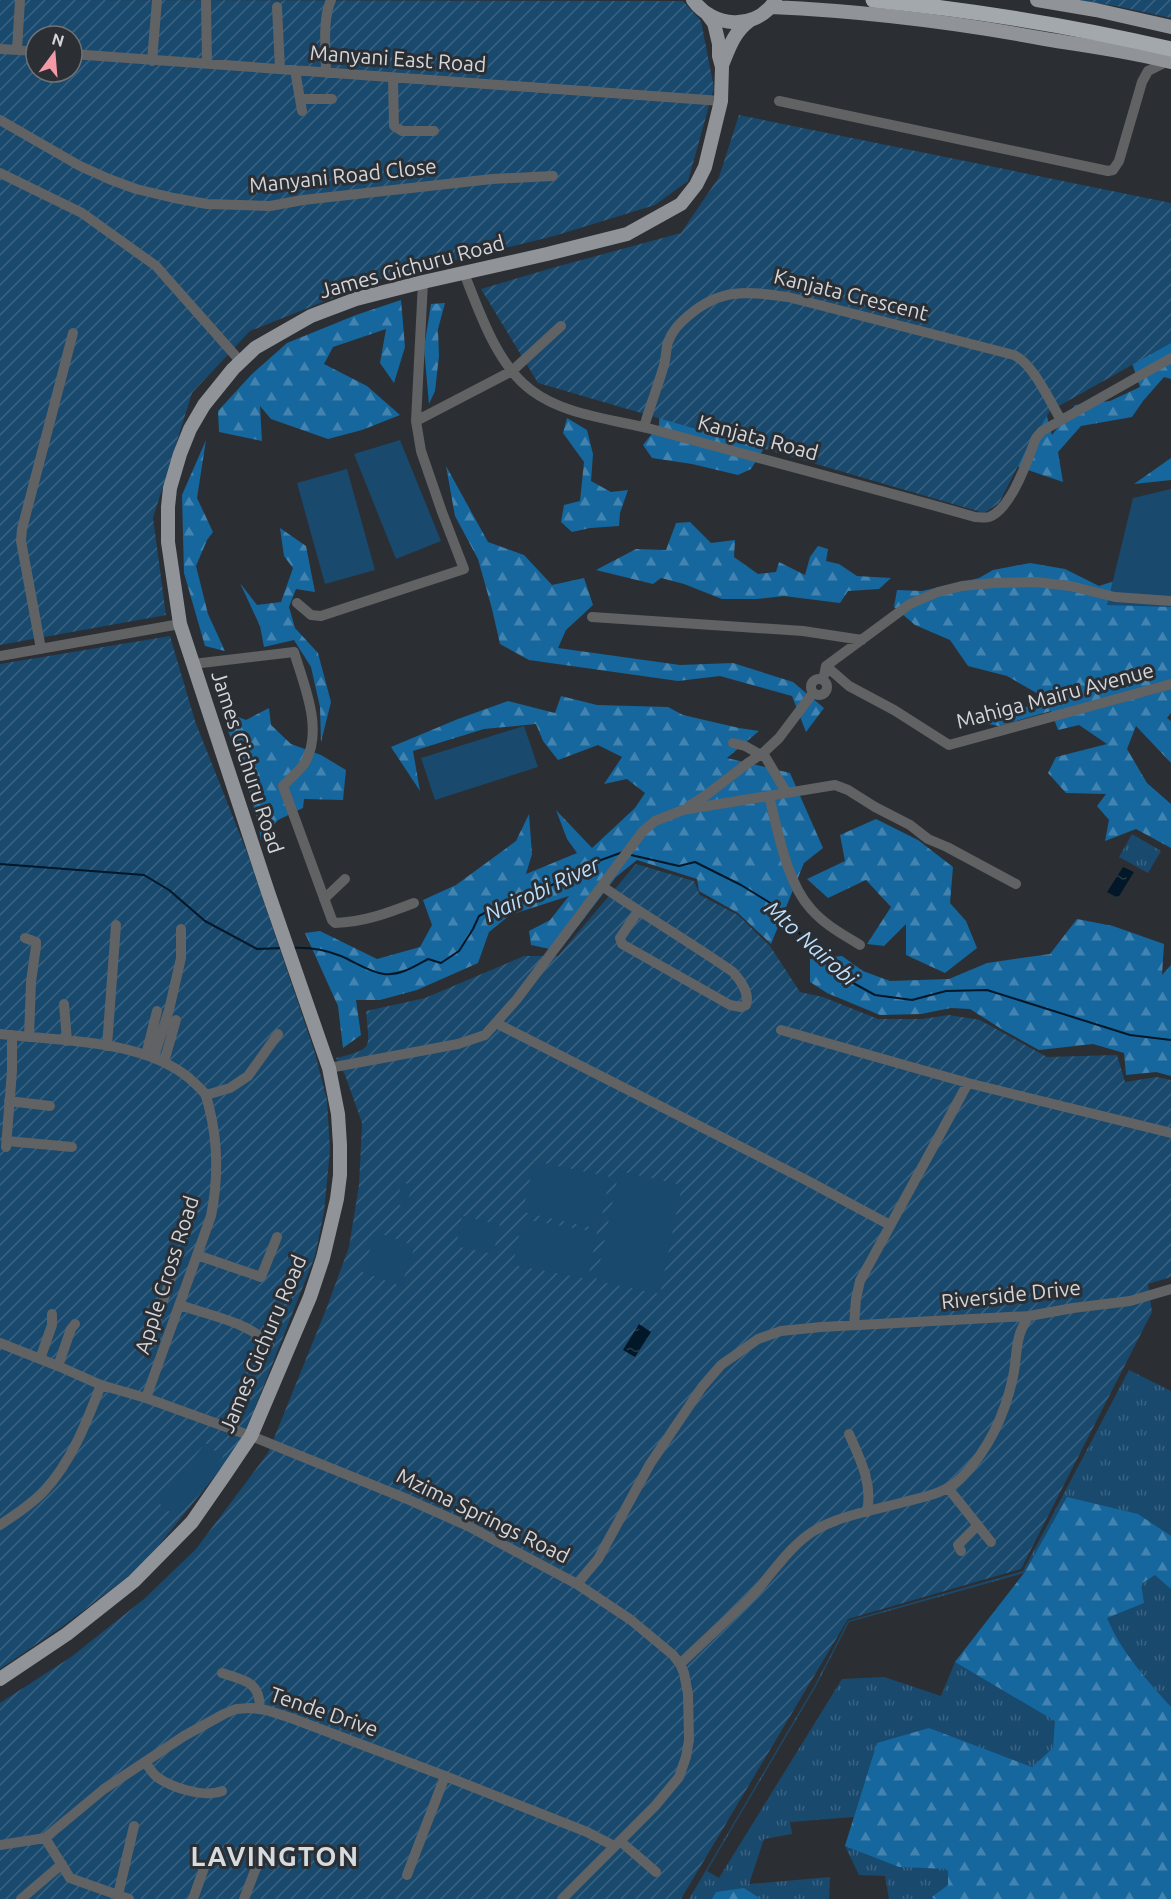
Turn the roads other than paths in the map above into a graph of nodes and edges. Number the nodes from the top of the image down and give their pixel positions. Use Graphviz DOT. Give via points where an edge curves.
graph roads {
  1 [pos="20,0"];
  2 [pos="157,0"];
  3 [pos="206,0"];
  4 [pos="331,0"];
  5 [pos="693,0"];
  6 [pos="797,0"];
  7 [pos="873,0"];
  8 [pos="965,0"];
  9 [pos="1037,0"];
  10 [pos="773,4"];
  11 [pos="277,7"];
  12 [pos="820,9"];
  13 [pos="708,15"];
  14 [pos="749,21"];
  15 [pos="1171,27"];
  16 [pos="1171,39"];
  17 [pos="0,49"];
  18 [pos="17,50"];
  19 [pos="24,50"];
  20 [pos="84,55"];
  21 [pos="1170,58"];
  22 [pos="152,61"];
  23 [pos="207,64"];
  24 [pos="722,67"];
  25 [pos="280,69"];
  26 [pos="295,70"];
  27 [pos="326,73"];
  28 [pos="393,78"];
  29 [pos="300,99"];
  30 [pos="332,99"];
  31 [pos="721,101"];
  32 [pos="779,101"];
  33 [pos="302,111"];
  34 [pos="0,120"];
  35 [pos="434,131"];
  36 [pos="0,173"];
  37 [pos="553,176"];
  38 [pos="464,273"];
  39 [pos="423,282"];
  40 [pos="561,326"];
  41 [pos="73,333"];
  42 [pos="1171,358"];
  43 [pos="241,362"];
  44 [pos="512,371"];
  45 [pos="1061,420"];
  46 [pos="416,421"];
  47 [pos="644,427"];
  48 [pos="1171,602"];
  49 [pos="297,603"];
  50 [pos="592,617"];
  51 [pos="180,624"];
  52 [pos="862,639"];
  53 [pos="41,649"];
  54 [pos="0,656"];
  55 [pos="193,664"];
  56 [pos="826,666"];
  57 [pos="1171,684"];
  58 [pos="733,743"];
  59 [pos="762,754"];
  60 [pos="786,792"];
  61 [pos="769,796"];
  62 [pos="683,810"];
  63 [pos="345,879"];
  64 [pos="1016,884"];
  65 [pos="602,886"];
  66 [pos="324,899"];
  67 [pos="414,903"];
  68 [pos="638,911"];
  69 [pos="116,925"];
  70 [pos="181,928"];
  71 [pos="26,938"];
  72 [pos="860,945"];
  73 [pos="64,1004"];
  74 [pos="157,1011"];
  75 [pos="176,1020"];
  76 [pos="496,1023"];
  77 [pos="782,1030"];
  78 [pos="0,1034"];
  79 [pos="278,1034"];
  80 [pos="12,1035"];
  81 [pos="29,1037"];
  82 [pos="68,1041"];
  83 [pos="107,1046"];
  84 [pos="155,1058"];
  85 [pos="329,1068"];
  86 [pos="968,1083"];
  87 [pos="206,1095"];
  88 [pos="9,1101"];
  89 [pos="51,1106"];
  90 [pos="1171,1133"];
  91 [pos="72,1147"];
  92 [pos="890,1226"];
  93 [pos="277,1238"];
  94 [pos="197,1255"];
  95 [pos="173,1272"];
  96 [pos="1171,1289"];
  97 [pos="180,1305"];
  98 [pos="52,1314"];
  99 [pos="1029,1316"];
  100 [pos="156,1319"];
  101 [pos="75,1324"];
  102 [pos="173,1325"];
  103 [pos="854,1325"];
  104 [pos="150,1339"];
  105 [pos="0,1343"];
  106 [pos="269,1344"];
  107 [pos="40,1359"];
  108 [pos="58,1366"];
  109 [pos="101,1385"];
  110 [pos="146,1398"];
  111 [pos="849,1434"];
  112 [pos="251,1436"];
  113 [pos="948,1488"];
  114 [pos="867,1512"];
  115 [pos="0,1525"];
  116 [pos="978,1525"];
  117 [pos="991,1542"];
  118 [pos="961,1551"];
  119 [pos="577,1584"];
  120 [pos="680,1664"];
  121 [pos="222,1673"];
  122 [pos="0,1680"];
  123 [pos="260,1709"];
  124 [pos="145,1762"];
  125 [pos="445,1776"];
  126 [pos="222,1791"];
  127 [pos="134,1826"];
  128 [pos="45,1838"];
  129 [pos="617,1843"];
  130 [pos="0,1845"];
  131 [pos="261,1855"];
  132 [pos="62,1864"];
  133 [pos="204,1868"];
  134 [pos="656,1872"];
  135 [pos="407,1875"];
  136 [pos="123,1897"];
  137 [pos="21,1899"];
  138 [pos="193,1899"];
  139 [pos="244,1899"];
  140 [pos="562,1899"];
  1 -- 18 [label="street"];
  2 -- 22 [label="street"];
  3 -- 23 [label="street"];
  4 -- 27 [label="street"];
  5 -- 13 [label="main road"];
  6 -- 12 [label="main road"];
  7 -- 21 [label="highway" via="1017,18 1119,37"];
  8 -- 16 [label="highway" via="1087,20"];
  9 -- 15 [label="main road"];
  10 -- 12 [label="main road"];
  10 -- 14 [label="main road"];
  11 -- 25 [label="street"];
  12 -- 21 [label="main road" via="989,28"];
  13 -- 14 [label="main road" via="728,22"];
  13 -- 24 [label="main road" via="717,33"];
  14 -- 24 [label="main road" via="734,38"];
  17 -- 18 [label="street"];
  18 -- 19 [label="street"];
  20 -- 22 [label="street, Manyani East Road"];
  21 -- 32 [label="street" via="1148,71 1142,82 1113,170"];
  22 -- 23 [label="street, Manyani East Road"];
  23 -- 25 [label="street, Manyani East Road"];
  24 -- 31 [label="main road, James Gichuru Road"];
  25 -- 26 [label="street, Manyani East Road"];
  26 -- 27 [label="street, Manyani East Road"];
  26 -- 29 [label="street"];
  27 -- 28 [label="street, Manyani East Road"];
  28 -- 31 [label="street, Manyani East Road"];
  28 -- 35 [label="street" via="396,129"];
  29 -- 30 [label="street"];
  29 -- 33 [label="street"];
  31 -- 38 [label="main road, James Gichuru Road" via="705,166 681,204 627,234"];
  34 -- 37 [label="street, Manyani Road Close" via="109,179 136,189 207,204 270,206 492,179"];
  36 -- 43 [label="street" via="82,213 156,266"];
  38 -- 39 [label="main road, James Gichuru Road"];
  38 -- 44 [label="street, Kanjata Road" via="477,308"];
  39 -- 43 [label="main road, James Gichuru Road" via="356,299 311,316 255,348"];
  39 -- 46 [label="street"];
  40 -- 44 [label="street"];
  41 -- 53 [label="street" via="22,529 21,542"];
  42 -- 45 [label="street"];
  43 -- 51 [label="main road, James Gichuru Road" via="204,405 190,429 170,489 168,542"];
  44 -- 46 [label="street"];
  44 -- 47 [label="street, Kanjata Road" via="549,402"];
  45 -- 47 [label="street, Kanjata Road" via="1039,434 1006,504 988,517 975,517"];
  45 -- 47 [label="street, Kanjata Crescent" via="1029,366 1014,355 788,297 753,292 716,297 678,325 668,342"];
  46 -- 49 [label="street" via="424,461 464,568 321,616 311,615"];
  48 -- 52 [label="street" via="1115,597 1036,582 962,586 910,604"];
  50 -- 52 [label="street" via="803,631"];
  51 -- 53 [label="street"];
  51 -- 55 [label="main road, James Gichuru Road"];
  52 -- 56 [label="street"];
  53 -- 54 [label="street"];
  55 -- 66 [label="street" via="294,652 311,709 313,731 306,762 283,786"];
  55 -- 85 [label="main road, James Gichuru Road"];
  56 -- 57 [label="street, Mahiga Mairu Avenue" via="849,686 949,745"];
  56 -- 59 [label="street" via="825,692 813,693"];
  58 -- 59 [label="street"];
  59 -- 60 [label="street"];
  59 -- 62 [label="street"];
  60 -- 61 [label="street"];
  60 -- 64 [label="street" via="825,785 842,787 928,839"];
  61 -- 62 [label="street"];
  61 -- 72 [label="street" via="791,874 800,892 822,920"];
  62 -- 65 [label="street" via="648,826"];
  63 -- 66 [label="street"];
  65 -- 68 [label="street"];
  65 -- 76 [label="street"];
  66 -- 67 [label="street" via="335,923 376,918"];
  68 -- 68 [label="street" via="620,938 622,944 730,1005 746,1005 746,992 733,972"];
  69 -- 83 [label="street"];
  70 -- 84 [label="street" via="181,958"];
  71 -- 81 [label="street" via="36,942"];
  73 -- 82 [label="street"];
  74 -- 84 [label="street"];
  75 -- 84 [label="street"];
  76 -- 85 [label="street" via="485,1035 458,1044"];
  76 -- 92 [label="street"];
  77 -- 86 [label="street"];
  78 -- 80 [label="street"];
  79 -- 87 [label="street" via="248,1076 230,1088"];
  80 -- 81 [label="street"];
  80 -- 88 [label="street"];
  81 -- 82 [label="street"];
  82 -- 83 [label="street"];
  83 -- 84 [label="street"];
  84 -- 87 [label="street" via="179,1071"];
  85 -- 112 [label="main road, James Gichuru Road" via="340,1145 333,1221 310,1298"];
  86 -- 90 [label="street"];
  86 -- 92 [label="street"];
  87 -- 94 [label="street, Apple Cross Road" via="214,1127 216,1179 211,1216"];
  88 -- 89 [label="street"];
  88 -- 91 [label="street" via="6,1144"];
  92 -- 103 [label="street" via="860,1281"];
  93 -- 94 [label="street" via="261,1277"];
  94 -- 97 [label="street, Apple Cross Road"];
  95 -- 100 [label="street"];
  96 -- 99 [label="street, Riverside Drive" via="1130,1301"];
  97 -- 102 [label="street, Apple Cross Road"];
  97 -- 106 [label="street" via="249,1329"];
  98 -- 107 [label="street"];
  99 -- 103 [label="street, Riverside Drive"];
  99 -- 113 [label="street" via="1017,1341 1014,1375 995,1432 961,1479"];
  100 -- 102 [label="street"];
  100 -- 104 [label="street"];
  101 -- 108 [label="street"];
  102 -- 110 [label="street, Apple Cross Road"];
  103 -- 119 [label="street, Riverside Drive" via="781,1331 758,1340 721,1365 650,1464 598,1559"];
  105 -- 107 [label="street, Mzima Springs Road"];
  107 -- 108 [label="street, Mzima Springs Road"];
  108 -- 109 [label="street, Mzima Springs Road"];
  109 -- 110 [label="street, Mzima Springs Road"];
  109 -- 115 [label="street" via="57,1476 29,1505"];
  110 -- 112 [label="street, Mzima Springs Road"];
  111 -- 114 [label="street" via="867,1476"];
  112 -- 119 [label="street, Mzima Springs Road" via="470,1527"];
  112 -- 122 [label="main road, James Gichuru Road" via="192,1522 134,1581"];
  113 -- 114 [label="street"];
  113 -- 116 [label="street"];
  114 -- 120 [label="street" via="833,1522 804,1538 751,1597"];
  116 -- 117 [label="street"];
  116 -- 118 [label="street" via="958,1545"];
  119 -- 120 [label="street, Mzima Springs Road" via="631,1620"];
  120 -- 129 [label="street" via="688,1694 689,1740 679,1777 656,1806"];
  121 -- 123 [label="street" via="254,1685"];
  123 -- 124 [label="street, Tende Drive" via="236,1709 224,1714"];
  123 -- 125 [label="street, Tende Drive"];
  124 -- 126 [label="street" via="168,1783 210,1794"];
  124 -- 128 [label="street, Tende Drive" via="104,1789"];
  125 -- 129 [label="street, Tende Drive"];
  125 -- 135 [label="street"];
  127 -- 136 [label="street"];
  128 -- 130 [label="street"];
  128 -- 132 [label="street"];
  129 -- 134 [label="street, Tende Drive"];
  129 -- 140 [label="street"];
  131 -- 139 [label="street"];
  132 -- 136 [label="street" via="70,1878"];
  132 -- 137 [label="street"];
  133 -- 138 [label="street"];
}
